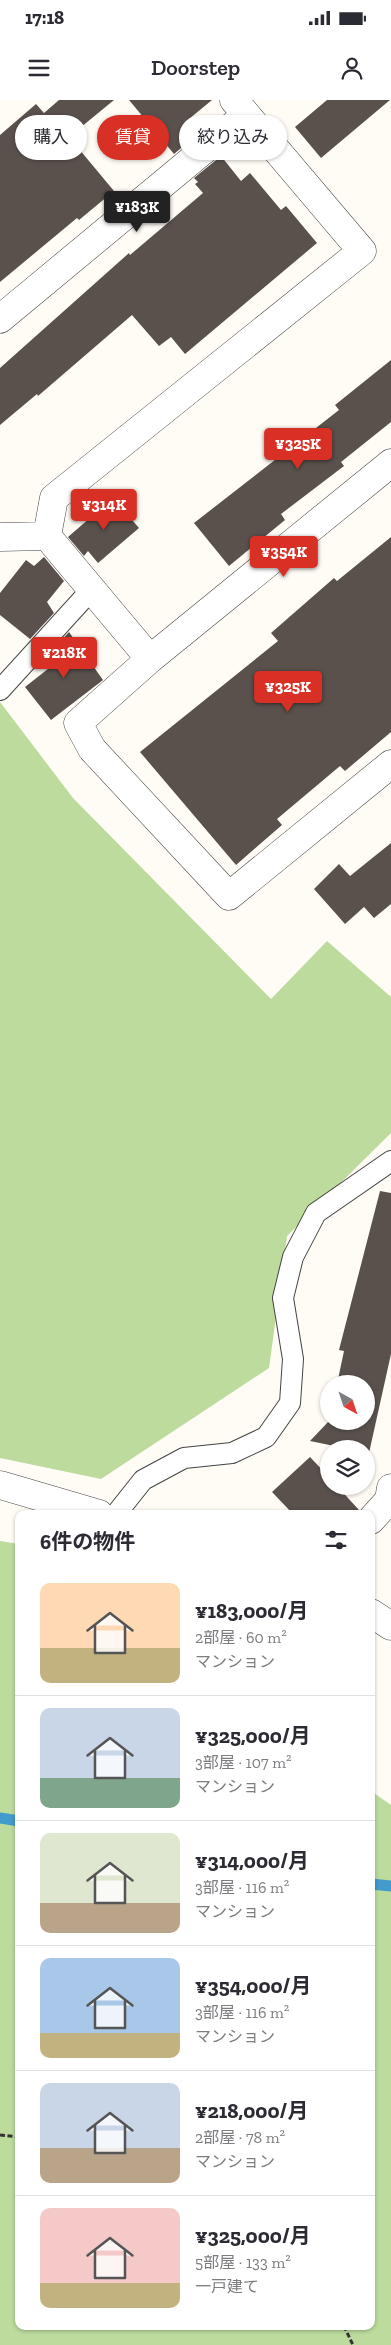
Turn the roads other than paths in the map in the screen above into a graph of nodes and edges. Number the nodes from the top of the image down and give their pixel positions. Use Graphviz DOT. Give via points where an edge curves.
graph roads {
  1 [pos="240,107"];
  2 [pos="0,319"];
  3 [pos="391,463"];
  4 [pos="47,536"];
  5 [pos="0,537"];
  6 [pos="90,590"];
  7 [pos="150,659"];
  8 [pos="0,690"];
  9 [pos="391,764"];
  10 [pos="391,1162"];
  11 [pos="0,1485"];
  12 [pos="85,1510"];
  13 [pos="119,1510"];
  14 [pos="375,1616"];
  15 [pos="391,1626"];
  1 -- 2 [label="street"];
  1 -- 4 [label="street" via="362,251 54,498"];
  3 -- 7 [label="street"];
  4 -- 5 [label="street"];
  4 -- 6 [label="street"];
  6 -- 7 [label="street"];
  6 -- 8 [label="lane"];
  7 -- 9 [label="street" via="78,723 92,749 229,896"];
  10 -- 13 [label="lane" via="316,1213 292,1256 283,1298 293,1359 290,1403 266,1437 232,1453 184,1458 143,1480"];
  11 -- 12 [label="street"];
  14 -- 15 [label="street"];
}
